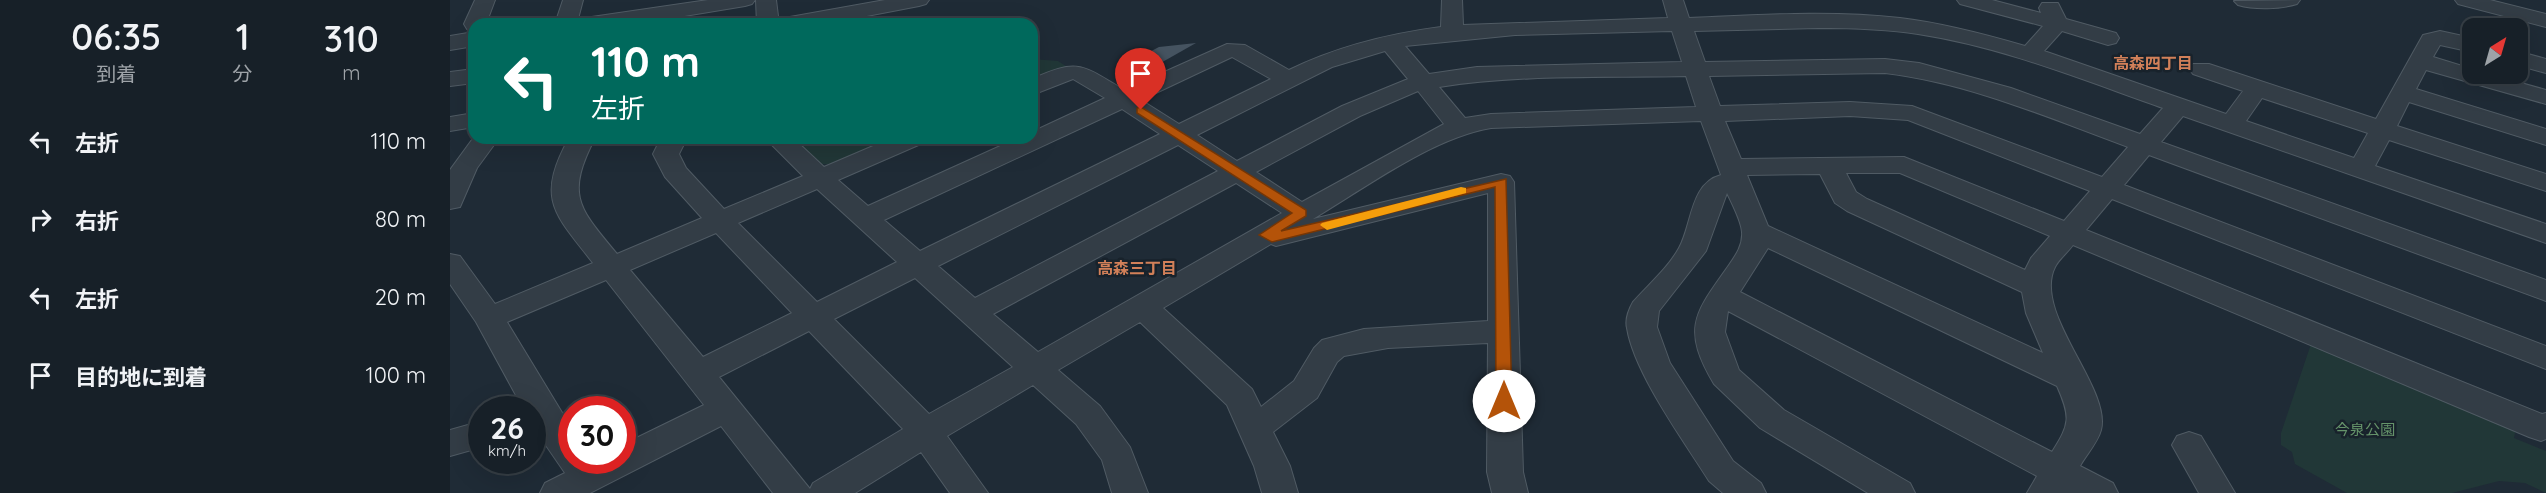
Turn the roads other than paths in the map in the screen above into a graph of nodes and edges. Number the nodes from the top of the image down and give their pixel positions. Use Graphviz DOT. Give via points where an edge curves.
graph roads {
  1 [pos="485,0"];
  2 [pos="573,0"];
  3 [pos="745,0"];
  4 [pos="766,0"];
  5 [pos="919,0"];
  6 [pos="1452,0"];
  7 [pos="1967,0"];
  8 [pos="2290,0"];
  9 [pos="2465,0"];
  10 [pos="2246,1"];
  11 [pos="889,2"];
  12 [pos="664,7"];
  13 [pos="1815,10"];
  14 [pos="1677,12"];
  15 [pos="2052,13"];
  16 [pos="476,18"];
  17 [pos="568,18"];
  18 [pos="613,18"];
  19 [pos="768,18"];
  20 [pos="817,18"];
  21 [pos="2546,21"];
  22 [pos="1924,28"];
  23 [pos="1452,31"];
  24 [pos="2108,38"];
  25 [pos="1389,41"];
  26 [pos="2462,43"];
  27 [pos="2030,54"];
  28 [pos="2420,61"];
  29 [pos="2528,61"];
  30 [pos="2546,66"];
  31 [pos="1694,69"];
  32 [pos="2201,69"];
  33 [pos="1919,70"];
  34 [pos="468,77"];
  35 [pos="450,79"];
  36 [pos="1287,79"];
  37 [pos="1423,82"];
  38 [pos="1038,85"];
  39 [pos="2257,88"];
  40 [pos="2404,93"];
  41 [pos="2546,97"];
  42 [pos="1123,99"];
  43 [pos="2178,106"];
  44 [pos="1912,113"];
  45 [pos="1710,114"];
  46 [pos="468,121"];
  47 [pos="450,123"];
  48 [pos="2230,125"];
  49 [pos="1459,126"];
  50 [pos="2382,130"];
  51 [pos="1177,134"];
  52 [pos="2546,137"];
  53 [pos="1038,138"];
  54 [pos="482,144"];
  55 [pos="579,144"];
  56 [pos="671,144"];
  57 [pos="784,144"];
  58 [pos="900,144"];
  59 [pos="1025,144"];
  60 [pos="2145,144"];
  61 [pos="1828,165"];
  62 [pos="2360,170"];
  63 [pos="1236,171"];
  64 [pos="1734,174"];
  65 [pos="820,178"];
  66 [pos="2546,183"];
  67 [pos="2107,188"];
  68 [pos="450,201"];
  69 [pos="1301,213"];
  70 [pos="865,218"];
  71 [pos="720,221"];
  72 [pos="1756,231"];
  73 [pos="2070,233"];
  74 [pos="2546,234"];
  75 [pos="1265,235"];
  76 [pos="450,262"];
  77 [pos="917,263"];
  78 [pos="610,268"];
  79 [pos="2036,287"];
  80 [pos="2546,291"];
  81 [pos="1721,295"];
  82 [pos="1142,307"];
  83 [pos="973,312"];
  84 [pos="813,316"];
  85 [pos="489,318"];
  86 [pos="1503,331"];
  87 [pos="2546,358"];
  88 [pos="1037,368"];
  89 [pos="697,374"];
  90 [pos="2073,380"];
  91 [pos="528,396"];
  92 [pos="726,409"];
  93 [pos="2546,426"];
  94 [pos="1254,428"];
  95 [pos="546,430"];
  96 [pos="926,432"];
  97 [pos="468,438"];
  98 [pos="450,443"];
  99 [pos="2189,445"];
  100 [pos="636,446"];
  101 [pos="558,449"];
  102 [pos="2052,482"];
  103 [pos="794,493"];
  104 [pos="826,493"];
  105 [pos="970,493"];
  106 [pos="1130,493"];
  107 [pos="1280,493"];
  108 [pos="1510,493"];
  109 [pos="1748,493"];
  110 [pos="1897,493"];
  111 [pos="2100,493"];
  112 [pos="2217,493"];
  1 -- 16 [label="street"];
  2 -- 17 [label="street"];
  3 -- 12 [label="street"];
  4 -- 19 [label="street"];
  5 -- 11 [label="street"];
  6 -- 23 [label="street"];
  7 -- 15 [label="street"];
  8 -- 10 [label="street"];
  9 -- 21 [label="street"];
  11 -- 20 [label="street"];
  12 -- 18 [label="street"];
  13 -- 14 [label="street"];
  13 -- 22 [label="street"];
  14 -- 23 [label="street"];
  14 -- 31 [label="street"];
  15 -- 24 [label="street"];
  15 -- 27 [label="street"];
  22 -- 27 [label="street"];
  22 -- 33 [label="street"];
  23 -- 25 [label="street"];
  25 -- 36 [label="street" via="1352,51"];
  25 -- 37 [label="street"];
  26 -- 28 [label="street" via="2431,40"];
  27 -- 43 [label="street"];
  28 -- 40 [label="street"];
  28 -- 41 [label="street"];
  29 -- 30 [label="street"];
  31 -- 33 [label="street" via="1842,65"];
  31 -- 37 [label="street" via="1478,74"];
  31 -- 45 [label="street"];
  32 -- 39 [label="street"];
  33 -- 44 [label="street"];
  33 -- 60 [label="street" via="2003,93"];
  34 -- 35 [label="street"];
  36 -- 42 [label="street" via="1237,51 1227,51"];
  36 -- 51 [label="street"];
  37 -- 49 [label="street"];
  37 -- 63 [label="street" via="1399,88"];
  38 -- 42 [label="street" via="1077,72"];
  39 -- 48 [label="street"];
  39 -- 50 [label="street"];
  40 -- 50 [label="street"];
  40 -- 52 [label="street"];
  42 -- 51 [label="street"];
  42 -- 53 [label="street"];
  43 -- 48 [label="street"];
  43 -- 60 [label="street"];
  44 -- 45 [label="street" via="1850,109"];
  44 -- 67 [label="street"];
  45 -- 49 [label="street" via="1491,121"];
  45 -- 64 [label="street"];
  46 -- 47 [label="street"];
  48 -- 62 [label="street"];
  49 -- 69 [label="street"];
  50 -- 62 [label="street"];
  50 -- 66 [label="street"];
  51 -- 63 [label="street"];
  51 -- 77 [label="street"];
  54 -- 68 [label="street" via="464,168"];
  55 -- 78 [label="street" via="568,164 564,184 569,214"];
  56 -- 71 [label="street" via="666,154 674,171"];
  57 -- 65 [label="street"];
  58 -- 65 [label="street"];
  59 -- 70 [label="street"];
  60 -- 67 [label="street"];
  60 -- 80 [label="street"];
  61 -- 64 [label="street"];
  61 -- 73 [label="street" via="1904,165"];
  61 -- 79 [label="street" via="1845,197 1857,205"];
  62 -- 74 [label="street"];
  63 -- 69 [label="street"];
  63 -- 83 [label="street"];
  64 -- 72 [label="street"];
  64 -- 109 [label="street" via="1712,193 1692,251 1644,309 1642,327 1655,365 1721,471"];
  65 -- 70 [label="street"];
  65 -- 71 [label="street"];
  67 -- 73 [label="street"];
  67 -- 87 [label="street"];
  69 -- 75 [label="street"];
  70 -- 77 [label="street"];
  71 -- 78 [label="street"];
  71 -- 84 [label="street"];
  72 -- 81 [label="street" via="1753,252"];
  72 -- 90 [label="street"];
  73 -- 79 [label="street" via="2041,265"];
  73 -- 93 [label="street" via="2541,428"];
  75 -- 82 [label="street"];
  75 -- 86 [label="street" via="1297,233 1501,182"];
  76 -- 85 [label="street"];
  77 -- 83 [label="street"];
  77 -- 84 [label="street"];
  78 -- 85 [label="street"];
  78 -- 89 [label="street"];
  79 -- 90 [label="street" via="2041,313"];
  81 -- 102 [label="street"];
  81 -- 110 [label="street" via="1709,332 1725,376 1772,419"];
  82 -- 88 [label="street"];
  82 -- 94 [label="street" via="1240,398"];
  83 -- 88 [label="street"];
  84 -- 89 [label="street"];
  84 -- 96 [label="street"];
  85 -- 91 [label="street"];
  86 -- 94 [label="street" via="1367,339 1335,346 1322,357 1313,380 1299,396"];
  86 -- 108 [label="street" via="1505,472"];
  88 -- 96 [label="street"];
  88 -- 106 [label="street" via="1088,415 1118,456"];
  89 -- 92 [label="street"];
  90 -- 102 [label="street" via="2084,409 2084,430"];
  92 -- 100 [label="street"];
  92 -- 103 [label="street"];
  94 -- 107 [label="street"];
  95 -- 101 [label="street"];
  96 -- 104 [label="street"];
  96 -- 105 [label="street"];
  97 -- 98 [label="street"];
  99 -- 112 [label="street"];
  102 -- 111 [label="street"];
}
